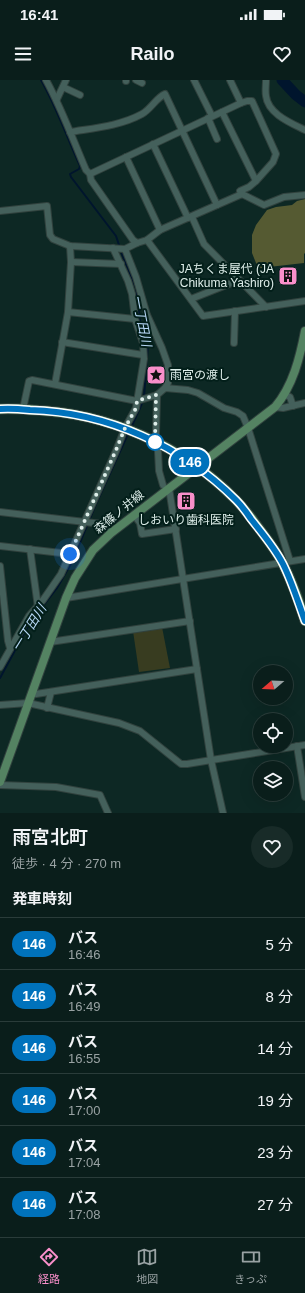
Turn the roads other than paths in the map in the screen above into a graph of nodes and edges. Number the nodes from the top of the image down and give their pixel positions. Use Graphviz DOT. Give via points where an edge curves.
graph roads {
  1 [pos="46,80"];
  2 [pos="66,80"];
  3 [pos="136,80"];
  4 [pos="194,80"];
  5 [pos="230,80"];
  6 [pos="266,80"];
  7 [pos="142,83"];
  8 [pos="63,87"];
  9 [pos="80,95"];
  10 [pos="57,99"];
  11 [pos="241,103"];
  12 [pos="222,112"];
  13 [pos="210,117"];
  14 [pos="182,130"];
  15 [pos="305,130"];
  16 [pos="70,132"];
  17 [pos="217,139"];
  18 [pos="154,144"];
  19 [pos="126,157"];
  20 [pos="90,174"];
  21 [pos="256,181"];
  22 [pos="242,194"];
  23 [pos="305,195"];
  24 [pos="217,205"];
  25 [pos="0,212"];
  26 [pos="190,218"];
  27 [pos="160,230"];
  28 [pos="147,240"];
  29 [pos="137,242"];
  30 [pos="70,246"];
  31 [pos="119,248"];
  32 [pos="70,262"];
  33 [pos="120,264"];
  34 [pos="239,280"];
  35 [pos="191,299"];
  36 [pos="305,301"];
  37 [pos="266,306"];
  38 [pos="235,311"];
  39 [pos="68,312"];
  40 [pos="135,319"];
  41 [pos="305,331"];
  42 [pos="62,342"];
  43 [pos="234,342"];
  44 [pos="143,354"];
  45 [pos="55,384"];
  46 [pos="165,388"];
  47 [pos="156,395"];
  48 [pos="285,395"];
  49 [pos="141,400"];
  50 [pos="305,403"];
  51 [pos="276,406"];
  52 [pos="293,406"];
  53 [pos="0,409"];
  54 [pos="23,409"];
  55 [pos="248,428"];
  56 [pos="128,429"];
  57 [pos="156,434"];
  58 [pos="158,451"];
  59 [pos="197,467"];
  60 [pos="166,487"];
  61 [pos="0,512"];
  62 [pos="134,515"];
  63 [pos="87,522"];
  64 [pos="176,529"];
  65 [pos="111,533"];
  66 [pos="0,546"];
  67 [pos="30,548"];
  68 [pos="70,554"];
  69 [pos="305,559"];
  70 [pos="286,562"];
  71 [pos="0,566"];
  72 [pos="184,578"];
  73 [pos="66,598"];
  74 [pos="38,607"];
  75 [pos="2,612"];
  76 [pos="190,621"];
  77 [pos="305,621"];
  78 [pos="50,642"];
  79 [pos="10,648"];
  80 [pos="0,667"];
  81 [pos="197,669"];
  82 [pos="51,692"];
  83 [pos="36,694"];
  84 [pos="28,703"];
  85 [pos="0,705"];
  86 [pos="47,708"];
  87 [pos="305,745"];
  88 [pos="297,746"];
  89 [pos="211,760"];
  90 [pos="0,782"];
  91 [pos="0,785"];
  92 [pos="305,796"];
  93 [pos="108,813"];
  94 [pos="223,813"];
  1 -- 10 [label="street"];
  2 -- 8 [label="street"];
  3 -- 7 [label="street"];
  4 -- 13 [label="street"];
  5 -- 11 [label="street"];
  6 -- 15 [label="street" via="266,97 270,106"];
  8 -- 9 [label="street"];
  8 -- 10 [label="street"];
  10 -- 16 [label="street"];
  11 -- 12 [label="street"];
  11 -- 21 [label="street" via="252,101 276,154 273,162"];
  12 -- 13 [label="street"];
  12 -- 21 [label="street"];
  13 -- 14 [label="street"];
  13 -- 17 [label="street"];
  14 -- 16 [label="street" via="165,94 151,108 121,123"];
  14 -- 18 [label="street"];
  14 -- 24 [label="street"];
  16 -- 20 [label="street"];
  18 -- 19 [label="street"];
  18 -- 26 [label="street"];
  19 -- 20 [label="street"];
  19 -- 27 [label="street"];
  20 -- 29 [label="street" via="91,180 109,207"];
  21 -- 22 [label="street" via="240,191"];
  22 -- 23 [label="street" via="264,205 284,197"];
  22 -- 24 [label="street"];
  24 -- 26 [label="street"];
  25 -- 30 [label="street" via="47,206 50,235"];
  26 -- 27 [label="street"];
  26 -- 34 [label="street" via="204,244"];
  27 -- 28 [label="street"];
  28 -- 29 [label="street"];
  28 -- 35 [label="street"];
  29 -- 31 [label="street"];
  30 -- 31 [label="street"];
  30 -- 32 [label="street"];
  31 -- 33 [label="street"];
  31 -- 46 [label="street" via="136,277 147,315 168,365 168,383"];
  32 -- 33 [label="street"];
  32 -- 39 [label="street"];
  33 -- 40 [label="street" via="132,294"];
  34 -- 35 [label="street"];
  34 -- 37 [label="street"];
  35 -- 38 [label="street" via="203,316"];
  36 -- 37 [label="street"];
  37 -- 38 [label="street"];
  38 -- 43 [label="street"];
  39 -- 40 [label="street"];
  39 -- 42 [label="street"];
  40 -- 44 [label="street" via="143,343"];
  41 -- 48 [label="main road, 森篠ノ井線"];
  42 -- 44 [label="street"];
  42 -- 45 [label="street"];
  44 -- 49 [label="street"];
  45 -- 49 [label="street"];
  45 -- 54 [label="street" via="32,380"];
  46 -- 47 [label="street"];
  46 -- 55 [label="street" via="198,393 243,416"];
  47 -- 49 [label="street"];
  47 -- 57 [label="street"];
  48 -- 51 [label="main road, 森篠ノ井線"];
  48 -- 52 [label="street" via="290,397"];
  49 -- 56 [label="street"];
  50 -- 52 [label="street"];
  51 -- 52 [label="street"];
  51 -- 55 [label="main road, 森篠ノ井線"];
  53 -- 54 [label="highway"];
  54 -- 56 [label="highway" via="75,414"];
  55 -- 59 [label="main road, 森篠ノ井線"];
  55 -- 70 [label="street"];
  56 -- 59 [label="highway"];
  56 -- 63 [label="street" via="116,450"];
  58 -- 60 [label="street" via="159,470"];
  59 -- 60 [label="main road, 森篠ノ井線"];
  59 -- 70 [label="highway" via="237,501"];
  60 -- 62 [label="main road, 森篠ノ井線"];
  60 -- 64 [label="street"];
  61 -- 63 [label="street"];
  62 -- 64 [label="street" via="140,523 142,534"];
  62 -- 65 [label="main road, 森篠ノ井線"];
  63 -- 65 [label="street" via="104,524"];
  63 -- 68 [label="street"];
  64 -- 72 [label="street"];
  65 -- 73 [label="main road, 森篠ノ井線" via="93,550"];
  66 -- 67 [label="street"];
  67 -- 68 [label="street"];
  67 -- 74 [label="street"];
  68 -- 74 [label="street" via="61,574"];
  69 -- 70 [label="street"];
  70 -- 72 [label="street"];
  70 -- 77 [label="highway"];
  71 -- 75 [label="street"];
  72 -- 73 [label="street"];
  72 -- 76 [label="street"];
  73 -- 78 [label="main road, 森篠ノ井線"];
  74 -- 79 [label="street" via="29,616"];
  75 -- 79 [label="street"];
  76 -- 78 [label="street"];
  76 -- 81 [label="street"];
  78 -- 84 [label="main road, 森篠ノ井線"];
  79 -- 80 [label="street"];
  81 -- 82 [label="street"];
  81 -- 89 [label="street"];
  82 -- 83 [label="street"];
  82 -- 86 [label="street"];
  84 -- 85 [label="street"];
  84 -- 86 [label="street"];
  84 -- 90 [label="main road, 森篠ノ井線"];
  86 -- 89 [label="street" via="137,729 181,764"];
  87 -- 88 [label="street"];
  88 -- 89 [label="street"];
  88 -- 92 [label="street"];
  89 -- 94 [label="street"];
  91 -- 93 [label="street" via="56,787 100,795"];
}
